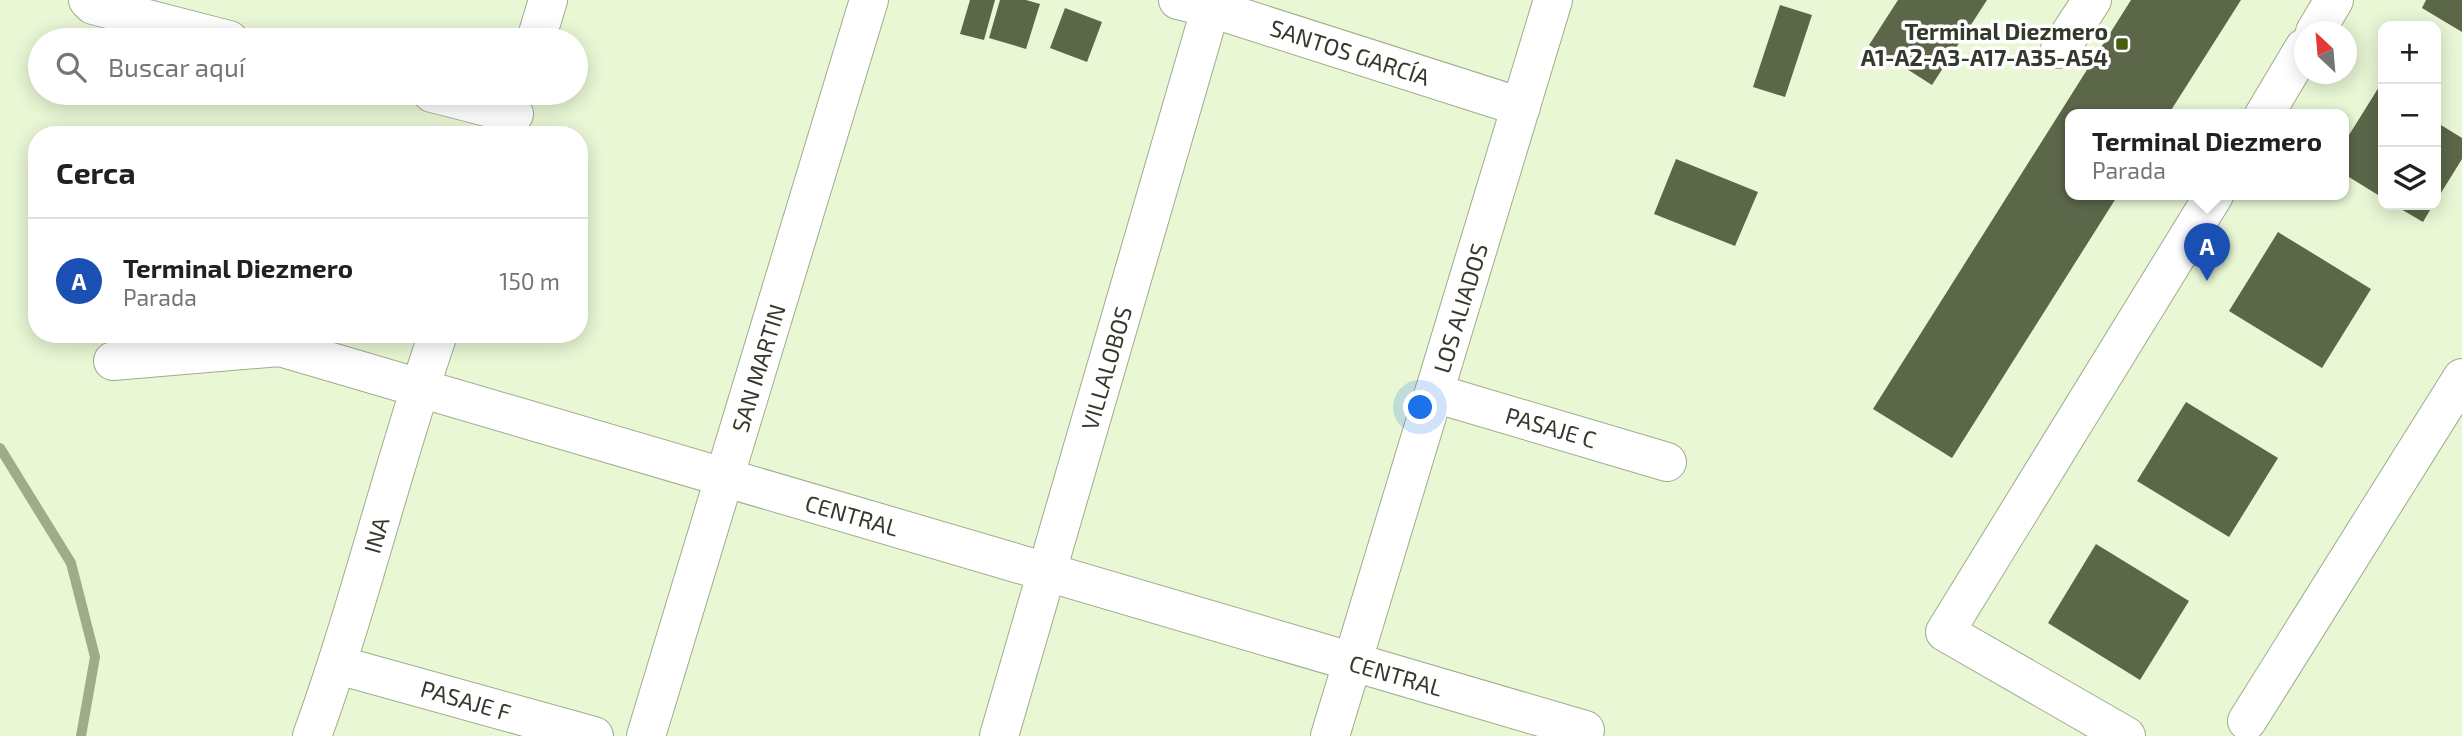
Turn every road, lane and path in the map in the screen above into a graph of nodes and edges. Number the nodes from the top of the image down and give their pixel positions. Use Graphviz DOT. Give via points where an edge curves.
graph roads {
  1 [pos="88,0"];
  2 [pos="548,0"];
  3 [pos="869,0"];
  4 [pos="1553,0"];
  5 [pos="2092,0"];
  6 [pos="2334,0"];
  7 [pos="1201,3"];
  8 [pos="2322,21"];
  9 [pos="182,28"];
  10 [pos="540,28"];
  11 [pos="2060,50"];
  12 [pos="2294,66"];
  13 [pos="479,105"];
  14 [pos="1521,107"];
  15 [pos="2267,109"];
  16 [pos="514,114"];
  17 [pos="2211,200"];
  18 [pos="435,343"];
  19 [pos="113,361"];
  20 [pos="2462,378"];
  21 [pos="419,388"];
  22 [pos="1434,393"];
  23 [pos="1667,462"];
  24 [pos="724,478"];
  25 [pos="1047,572"];
  26 [pos="1352,662"];
  27 [pos="338,665"];
  28 [pos="2247,721"];
  29 [pos="1585,730"];
  30 [pos="312,736"];
  31 [pos="594,736"];
  32 [pos="646,736"];
  33 [pos="999,736"];
  34 [pos="1330,736"];
  35 [pos="2126,736"];
  1 -- 9 [label="street"];
  2 -- 10 [label="street"];
  3 -- 24 [label="street, SAN MARTIN"];
  4 -- 14 [label="street, LOS ALIADOS"];
  5 -- 11 [label="street"];
  6 -- 8 [label="street"];
  7 -- 14 [label="street, SANTOS GARCÍA"];
  7 -- 25 [label="street, VILLALOBOS"];
  12 -- 15 [label="street"];
  13 -- 16 [label="street"];
  14 -- 22 [label="street, LOS ALIADOS"];
  17 -- 35 [label="street" via="1945,632"];
  18 -- 21 [label="street, INA"];
  19 -- 21 [label="street, CENTRAL" via="280,347"];
  20 -- 28 [label="street"];
  21 -- 24 [label="street, CENTRAL"];
  21 -- 27 [label="street, INA"];
  22 -- 23 [label="street, PASAJE C"];
  22 -- 26 [label="street, LOS ALIADOS"];
  24 -- 25 [label="street, CENTRAL"];
  24 -- 32 [label="street, SAN MARTIN"];
  25 -- 26 [label="street, CENTRAL"];
  25 -- 33 [label="street, VILLALOBOS"];
  26 -- 29 [label="street, CENTRAL"];
  26 -- 34 [label="street, LOS ALIADOS"];
  27 -- 30 [label="street, INA"];
  27 -- 31 [label="street, PASAJE F"];
}
